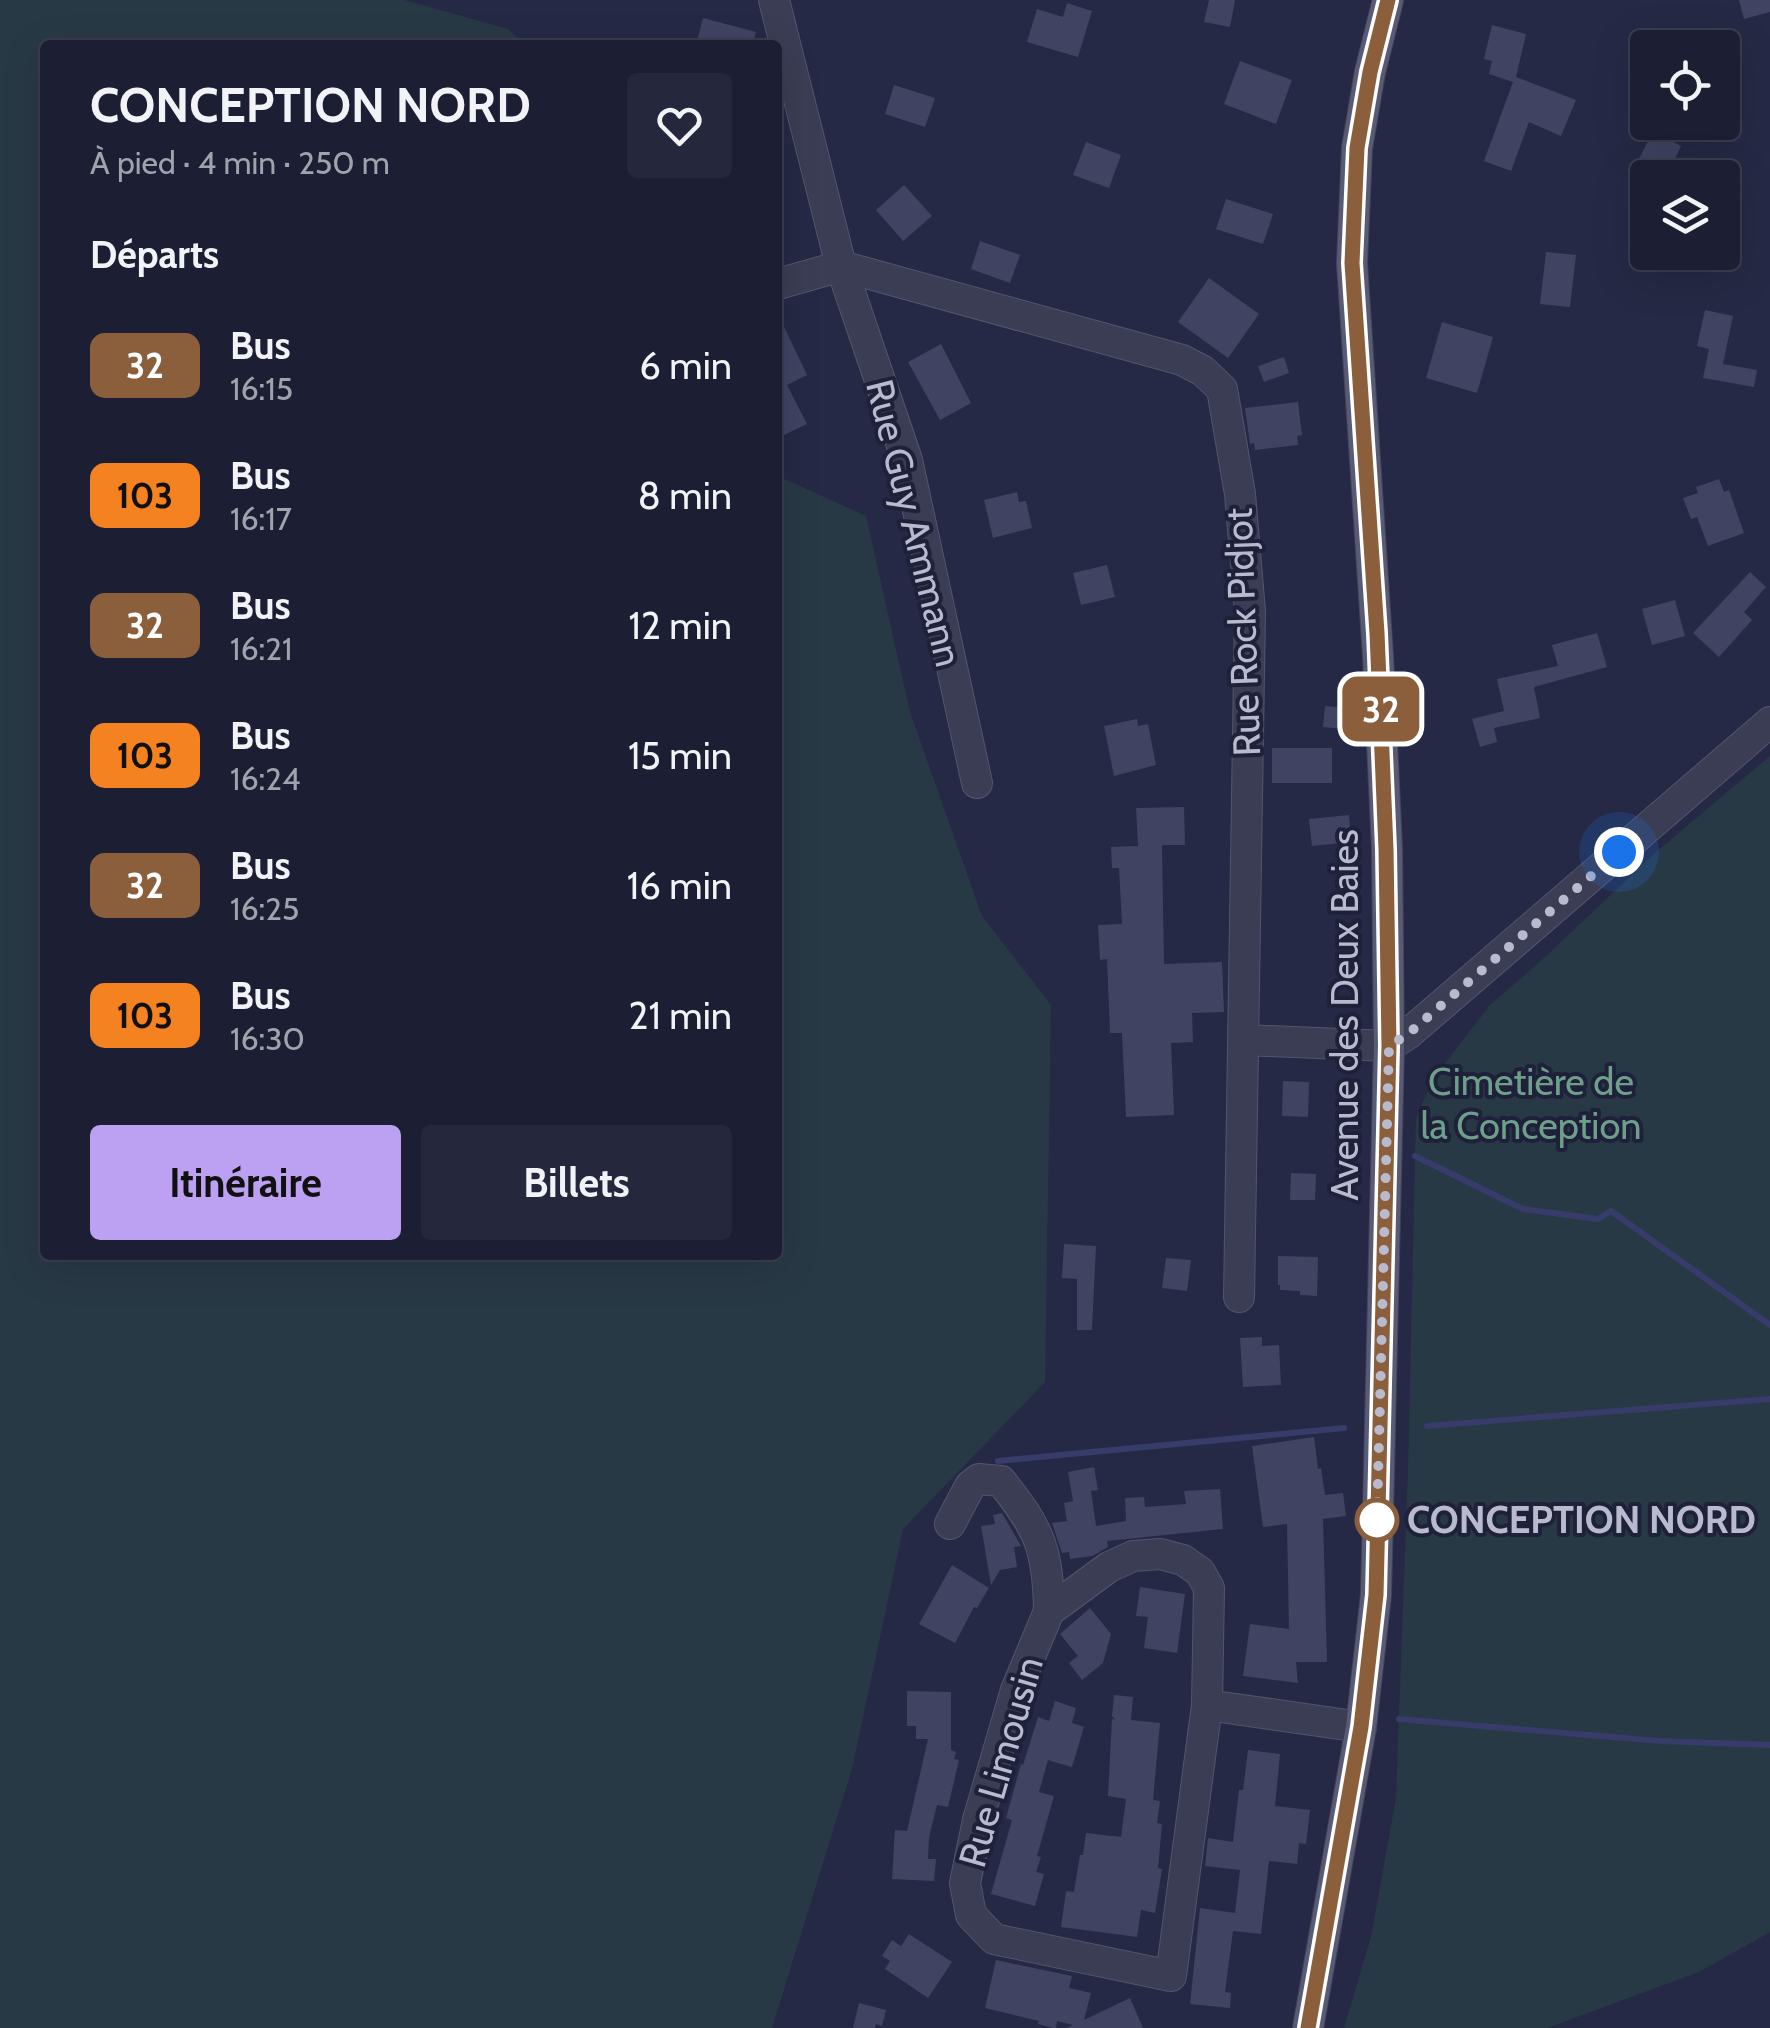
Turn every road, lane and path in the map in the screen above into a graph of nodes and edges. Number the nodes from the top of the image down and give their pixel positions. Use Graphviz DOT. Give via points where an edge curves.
graph roads {
  1 [pos="774,0"];
  2 [pos="1388,0"];
  3 [pos="841,266"];
  4 [pos="782,283"];
  5 [pos="1770,722"];
  6 [pos="977,782"];
  7 [pos="1243,1040"];
  8 [pos="1389,1046"];
  9 [pos="1239,1298"];
  10 [pos="950,1524"];
  11 [pos="1049,1612"];
  12 [pos="1206,1705"];
  13 [pos="1361,1727"];
  14 [pos="1308,2028"];
  1 -- 3 [label="street"];
  2 -- 8 [label="main road, Avenue des Deux Baies" via="1357,148 1352,263 1382,728"];
  3 -- 4 [label="street"];
  3 -- 6 [label="street, Rue Guy Ammann" via="906,460"];
  3 -- 7 [label="street, Rue Rock Pidjot" via="1182,360 1222,389 1250,612"];
  5 -- 8 [label="street"];
  7 -- 8 [label="street"];
  7 -- 9 [label="street, Rue Rock Pidjot"];
  8 -- 13 [label="main road, Avenue des Deux Baies" via="1376,1595"];
  10 -- 11 [label="street" via="978,1479 1001,1481 1042,1546"];
  11 -- 12 [label="street, Rue Limousin" via="1134,1556 1182,1560 1210,1588"];
  11 -- 12 [label="street, Rue Limousin" via="1016,1690 965,1883 971,1915 994,1939 1171,1976"];
  12 -- 13 [label="street"];
  13 -- 14 [label="main road, Avenue des Deux Baies"];
}
